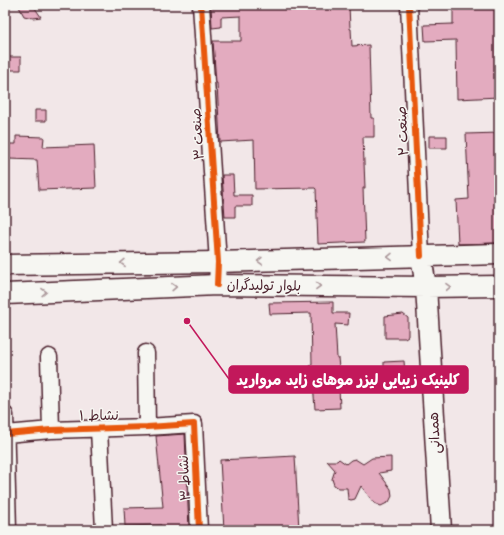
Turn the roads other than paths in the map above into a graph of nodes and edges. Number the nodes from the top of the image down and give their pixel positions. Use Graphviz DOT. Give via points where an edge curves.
graph roads {
  1 [pos="201,5"];
  2 [pos="409,5"];
  3 [pos="499,254"];
  4 [pos="421,256"];
  5 [pos="218,262"];
  6 [pos="5,265"];
  7 [pos="217,286"];
  8 [pos="499,286"];
  9 [pos="426,288"];
  10 [pos="5,294"];
  11 [pos="146,353"];
  12 [pos="49,357"];
  13 [pos="5,415"];
  14 [pos="194,424"];
  15 [pos="147,427"];
  16 [pos="99,429"];
  17 [pos="51,430"];
  18 [pos="6,434"];
  19 [pos="8,530"];
  20 [pos="104,530"];
  21 [pos="199,530"];
  22 [pos="441,530"];
  1 -- 5 [label="street, صنعت ۳"];
  2 -- 4 [label="street, صنعت ۲"];
  3 -- 4 [label="main road, بلوار تولیدگران"];
  4 -- 5 [label="main road, بلوار تولیدگران, one-way"];
  4 -- 9 [label="main road, همدانی"];
  5 -- 6 [label="main road, بلوار تولیدگران, one-way"];
  5 -- 7 [label="street, صنعت ۳"];
  7 -- 9 [label="main road, بلوار تولیدگران, one-way"];
  10 -- 7 [label="main road, بلوار تولیدگران, one-way"];
  9 -- 8 [label="main road, بلوار تولیدگران, one-way"];
  9 -- 22 [label="main road, همدانی"];
  11 -- 15 [label="street"];
  12 -- 17 [label="street"];
  13 -- 18 [label="street"];
  14 -- 15 [label="street, نشاط ۱"];
  14 -- 21 [label="street, نشاط ۳"];
  15 -- 16 [label="street, نشاط ۱"];
  16 -- 17 [label="street, نشاط ۱"];
  16 -- 20 [label="street"];
  17 -- 18 [label="street, نشاط ۱"];
  18 -- 19 [label="street"];
}
